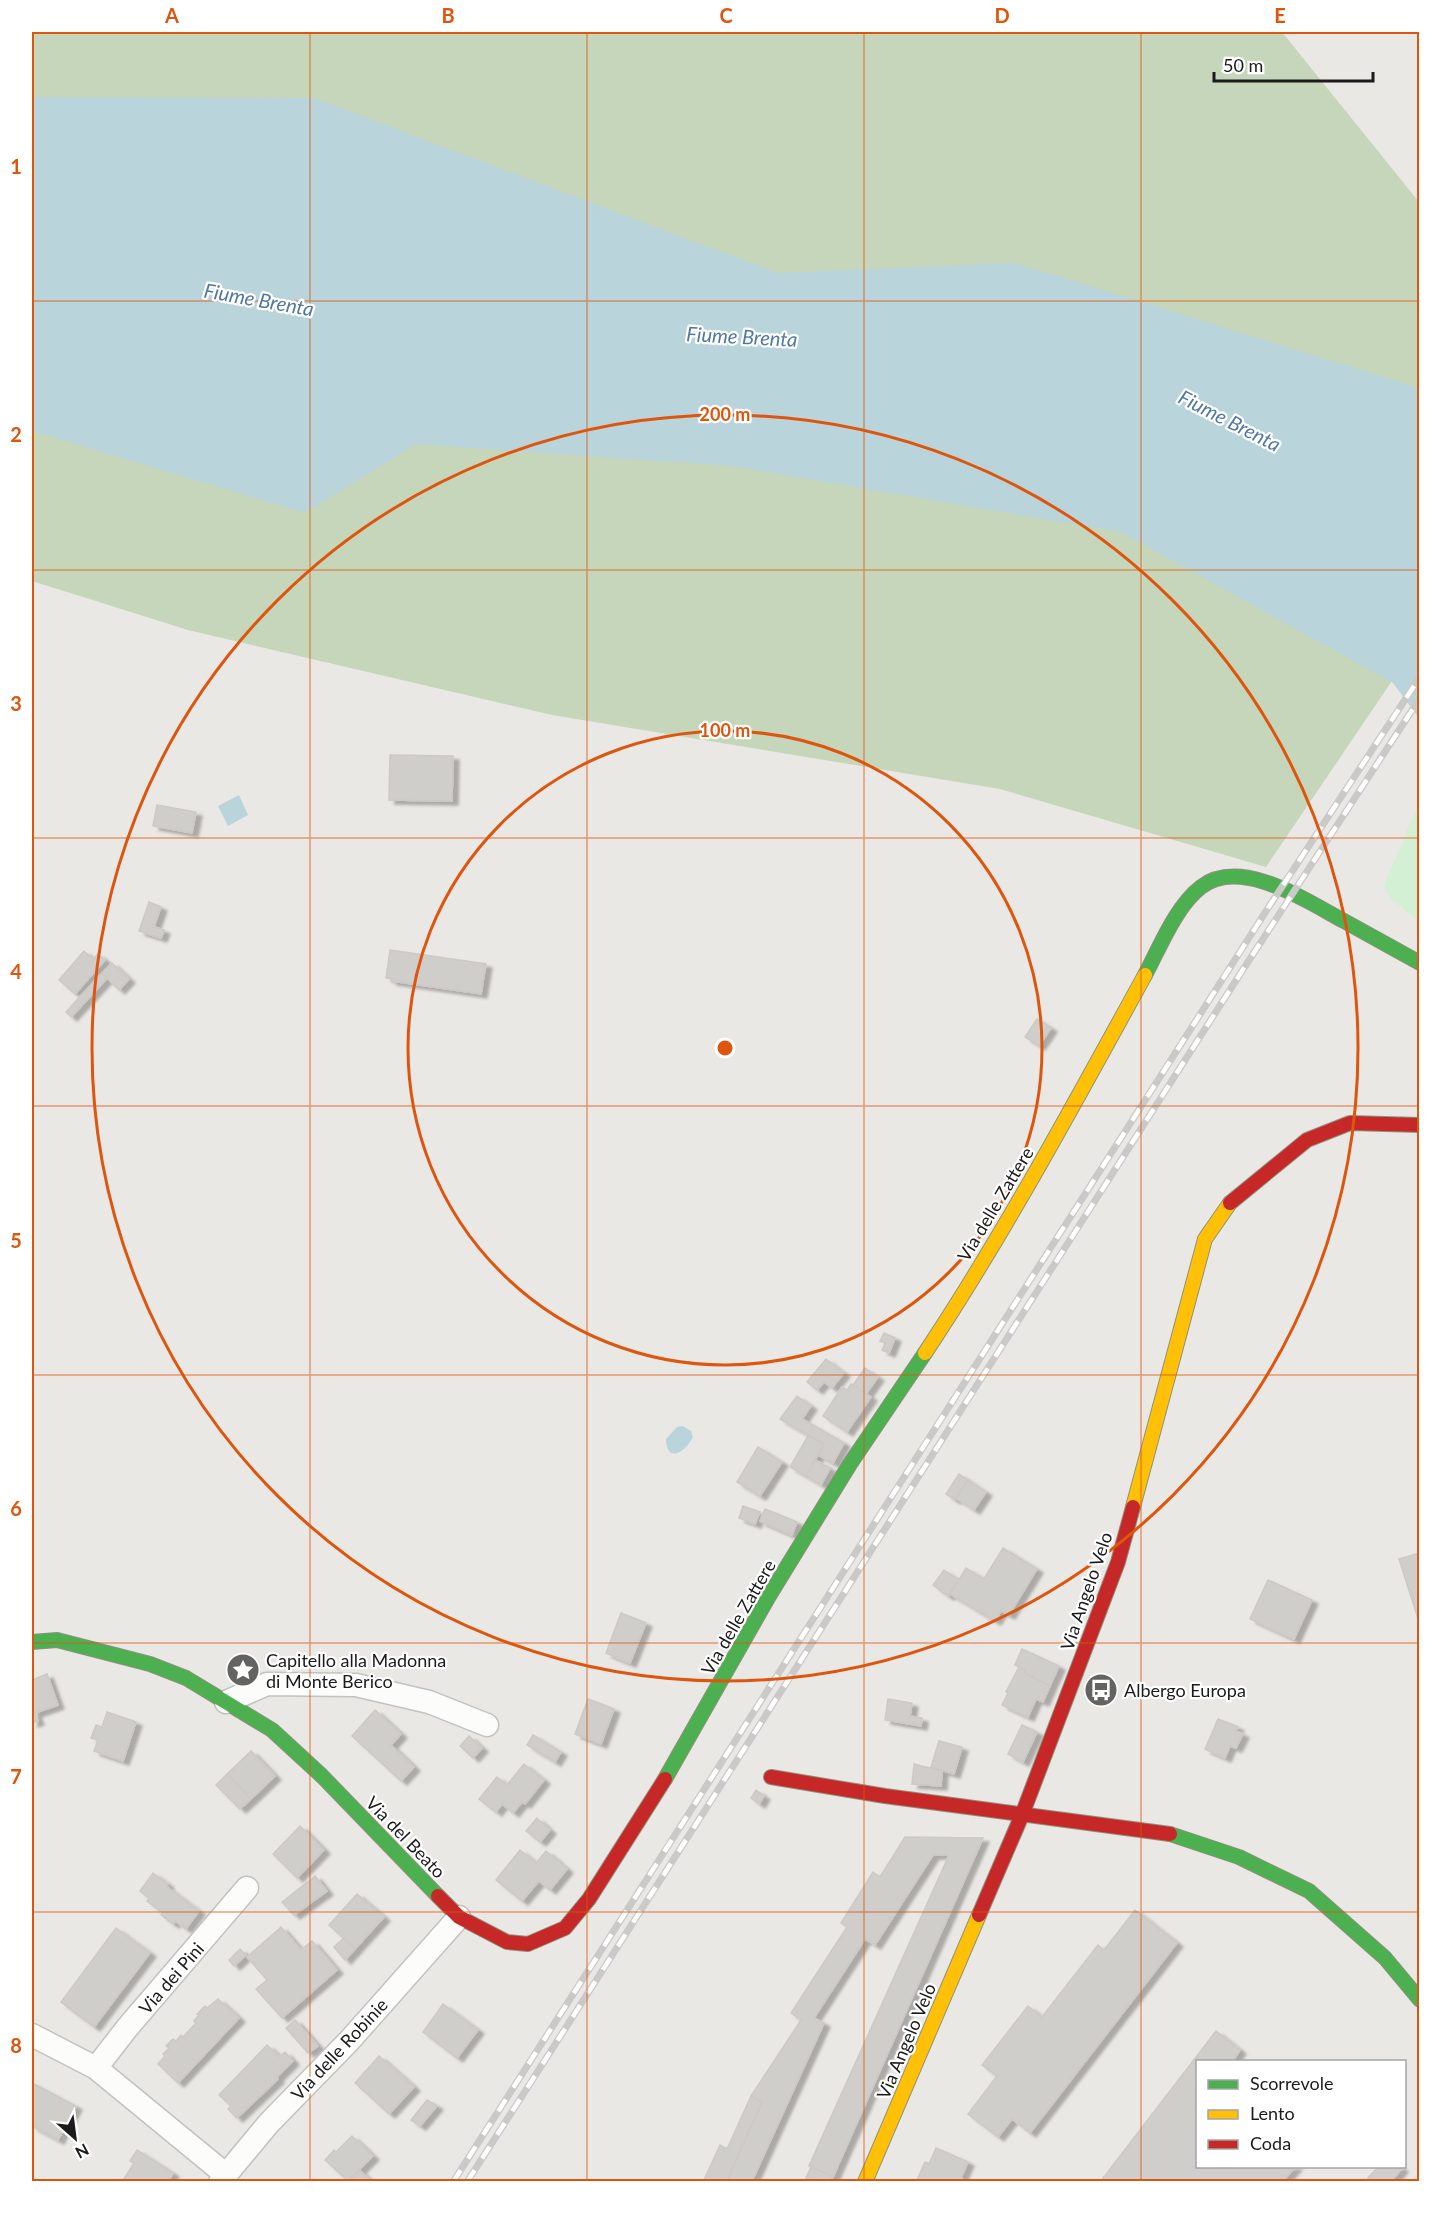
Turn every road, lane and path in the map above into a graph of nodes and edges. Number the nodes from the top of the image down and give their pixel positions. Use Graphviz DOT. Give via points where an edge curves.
graph roads {
  1 [pos="1419,963"];
  2 [pos="1419,1125"];
  3 [pos="32,1642"];
  4 [pos="226,1702"];
  5 [pos="488,1725"];
  6 [pos="687,1743"];
  7 [pos="771,1777"];
  8 [pos="1022,1815"];
  9 [pos="247,1888"];
  10 [pos="459,1917"];
  11 [pos="1419,2000"];
  12 [pos="32,2035"];
  13 [pos="96,2068"];
  14 [pos="223,2178"];
  15 [pos="865,2181"];
  1 -- 6 [label="street, Via delle Zattere" via="1263,880 1229,877 1206,882 1185,904 1027,1187 769,1596"];
  2 -- 8 [label="street, Via Angelo Velo" via="1350,1123 1307,1140 1233,1199 1205,1239 1118,1562"];
  3 -- 4 [label="street, Via del Beato" via="57,1640 150,1664 186,1678"];
  4 -- 5 [label="street" via="267,1684 356,1685 429,1702"];
  4 -- 10 [label="street, Via del Beato" via="273,1730"];
  6 -- 10 [label="street, Via del Beato" via="595,1890 565,1928 528,1944 507,1942"];
  7 -- 8 [label="street"];
  8 -- 11 [label="street" via="1163,1832 1239,1857 1310,1891 1385,1958"];
  8 -- 15 [label="street, Via Angelo Velo"];
  9 -- 13 [label="street, Via dei Pini"];
  10 -- 14 [label="street, Via delle Robinie" via="349,2041 268,2123"];
  12 -- 13 [label="street"];
  13 -- 14 [label="street"];
}
